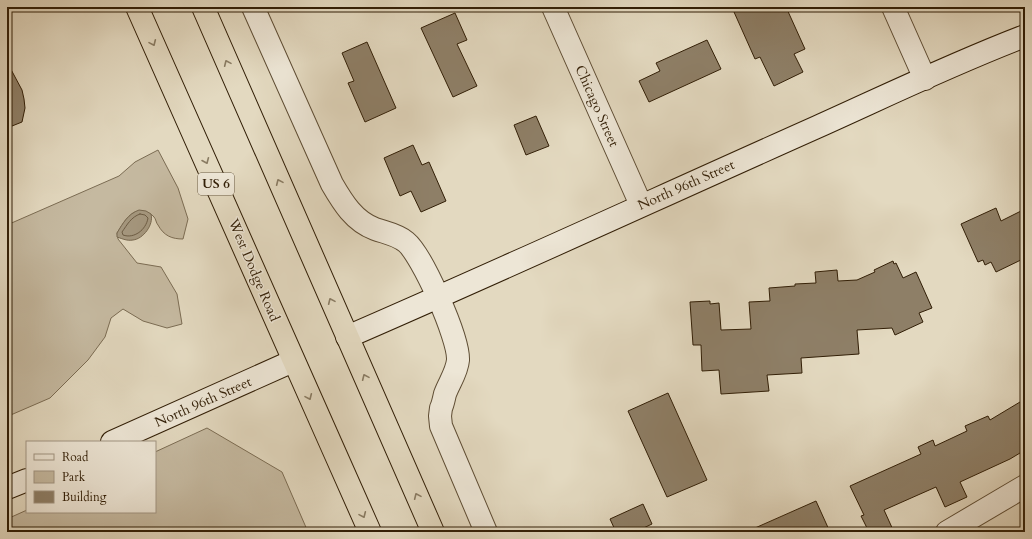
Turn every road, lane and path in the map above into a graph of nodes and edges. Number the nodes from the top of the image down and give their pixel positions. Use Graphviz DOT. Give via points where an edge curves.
graph roads {
  1 [pos="137,7"];
  2 [pos="203,7"];
  3 [pos="253,7"];
  4 [pos="553,7"];
  5 [pos="893,7"];
  6 [pos="1025,36"];
  7 [pos="925,79"];
  8 [pos="641,205"];
  9 [pos="439,297"];
  10 [pos="347,337"];
  11 [pos="293,361"];
  12 [pos="114,441"];
  13 [pos="26,480"];
  14 [pos="1025,486"];
  15 [pos="7,488"];
  16 [pos="370,532"];
  17 [pos="432,532"];
  18 [pos="486,532"];
  19 [pos="947,532"];
  1 -- 11 [label="highway, West Dodge Road / US 6, one-way"];
  10 -- 2 [label="highway, one-way"];
  3 -- 9 [label="street" via="340,199 346,208 367,225 394,234 406,242"];
  4 -- 8 [label="street, Chicago Street"];
  5 -- 7 [label="street"];
  6 -- 7 [label="street, North 96th Street"];
  7 -- 8 [label="street, North 96th Street"];
  8 -- 9 [label="street, North 96th Street"];
  9 -- 10 [label="street, North 96th Street"];
  9 -- 18 [label="street" via="457,348 458,360 441,408 441,426"];
  17 -- 10 [label="highway, one-way"];
  11 -- 12 [label="street, North 96th Street"];
  11 -- 16 [label="highway, West Dodge Road / US 6, one-way"];
  13 -- 15 [label="street"];
  14 -- 19 [label="street"];
}
